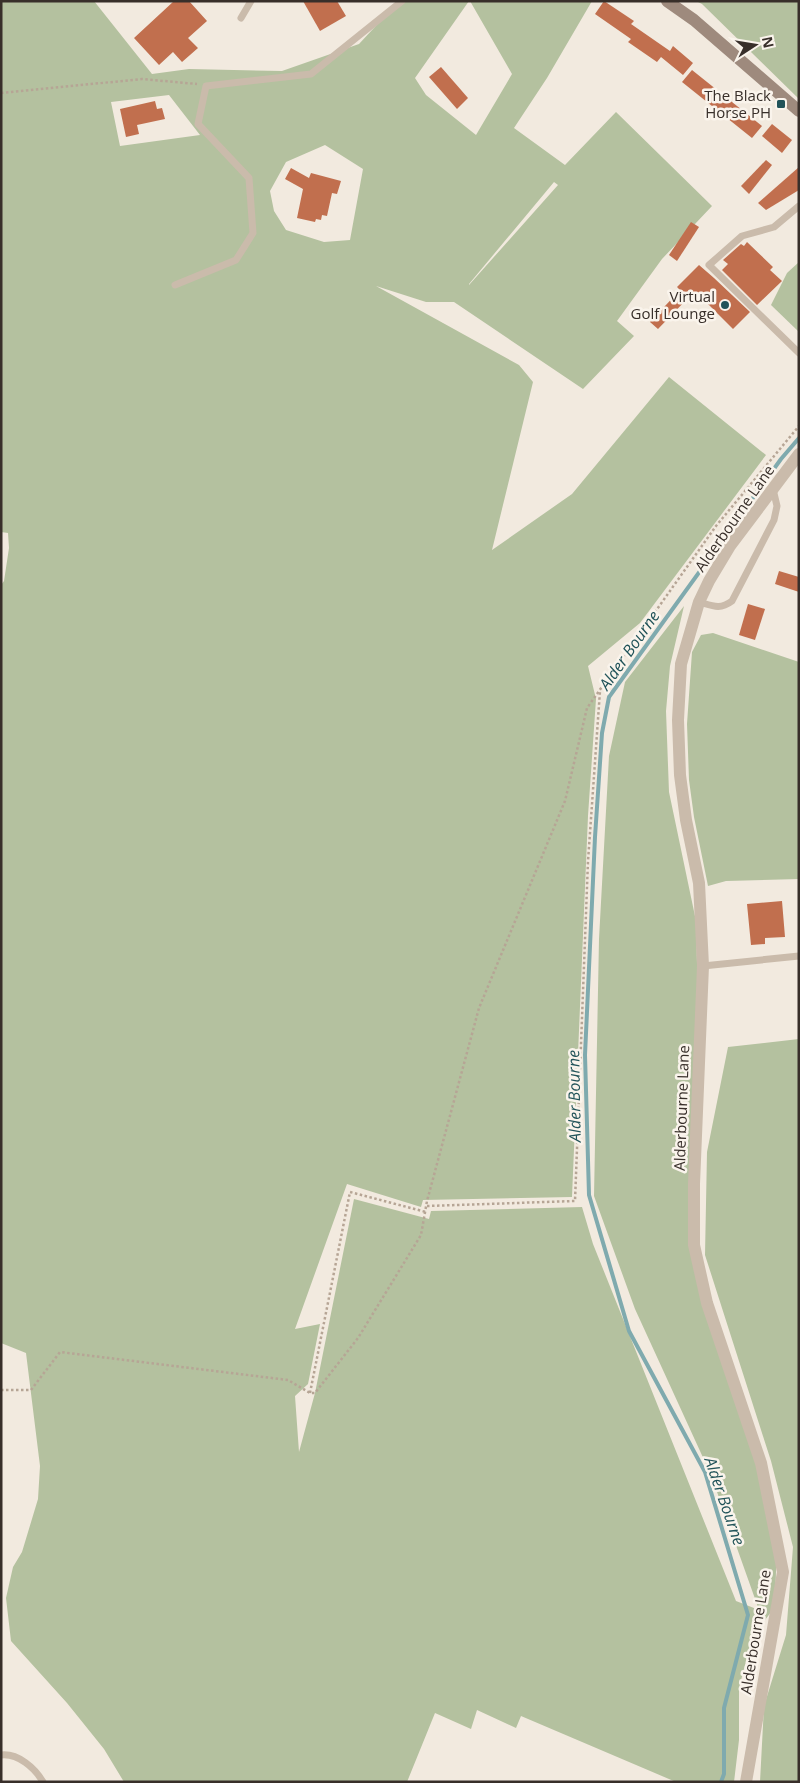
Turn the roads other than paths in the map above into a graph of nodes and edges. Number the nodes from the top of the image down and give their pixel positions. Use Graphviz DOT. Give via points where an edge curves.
graph roads {
  1 [pos="251,1"];
  2 [pos="402,1"];
  3 [pos="667,1"];
  4 [pos="242,18"];
  5 [pos="799,111"];
  6 [pos="799,206"];
  7 [pos="175,285"];
  8 [pos="799,352"];
  9 [pos="797,460"];
  10 [pos="773,489"];
  11 [pos="699,602"];
  12 [pos="799,956"];
  13 [pos="703,966"];
  14 [pos="1,1755"];
  15 [pos="43,1782"];
  16 [pos="746,1782"];
  1 -- 4 [label="lane"];
  2 -- 7 [label="lane" via="311,74 206,86 198,124 249,178 253,233 236,260"];
  3 -- 5 [label="street" via="694,20"];
  6 -- 8 [label="lane" via="774,227 742,236 709,265"];
  9 -- 10 [label="street, Alderbourne Lane"];
  10 -- 11 [label="street, Alderbourne Lane" via="730,546"];
  10 -- 11 [label="lane" via="777,506 774,520 732,601 715,607"];
  11 -- 13 [label="street, Alderbourne Lane" via="681,664 678,720 680,775 699,883"];
  12 -- 13 [label="lane"];
  13 -- 16 [label="street, Alderbourne Lane" via="694,1245 708,1303 761,1463 783,1572"];
  14 -- 15 [label="lane" via="18,1758 35,1770"];
}
